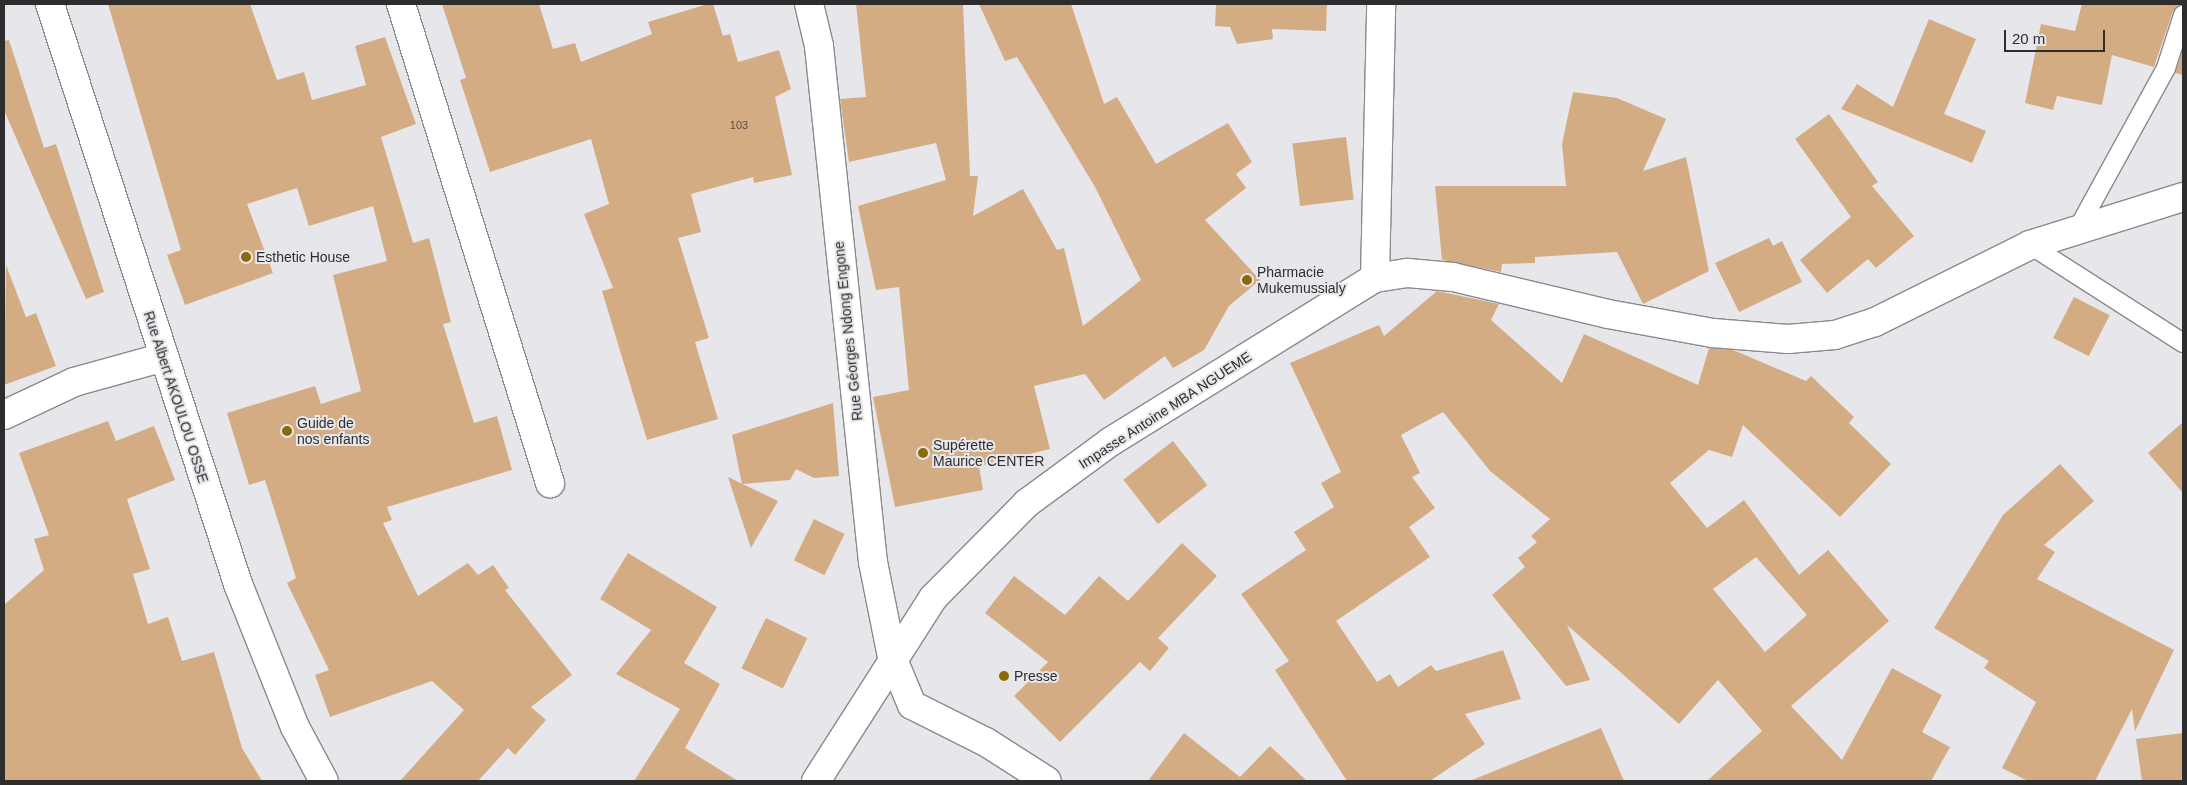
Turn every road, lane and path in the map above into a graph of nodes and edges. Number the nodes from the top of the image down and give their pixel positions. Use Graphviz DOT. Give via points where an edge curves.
graph roads {
  1 [pos="50,4"];
  2 [pos="401,4"];
  3 [pos="810,4"];
  4 [pos="1382,4"];
  5 [pos="2183,15"];
  6 [pos="2183,197"];
  7 [pos="2077,230"];
  8 [pos="2030,245"];
  9 [pos="1375,278"];
  10 [pos="2183,343"];
  11 [pos="161,358"];
  12 [pos="4,415"];
  13 [pos="550,483"];
  14 [pos="892,657"];
  15 [pos="324,781"];
  16 [pos="816,781"];
  17 [pos="1047,781"];
  1 -- 11 [label="street, Rue Albert AKOULOU OSSE"];
  2 -- 13 [label="street"];
  3 -- 14 [label="street, Rue Géorges Ndong Engone" via="819,46 874,562"];
  4 -- 9 [label="street"];
  5 -- 7 [label="lane" via="2166,68"];
  6 -- 7 [label="street"];
  7 -- 8 [label="street"];
  8 -- 9 [label="street" via="1875,322 1835,335 1788,338 1712,333 1618,316 1453,277 1408,273"];
  8 -- 10 [label="lane"];
  9 -- 14 [label="street, Impasse Antoine MBA NGUEME" via="1110,442 1027,503 934,598"];
  11 -- 12 [label="street" via="74,382"];
  11 -- 15 [label="street, Rue Albert AKOULOU OSSE" via="264,654"];
  14 -- 16 [label="street, Impasse Antoine MBA NGUEME"];
  14 -- 17 [label="street, Rue Géorges Ndong Engone" via="912,706 986,742"];
}
